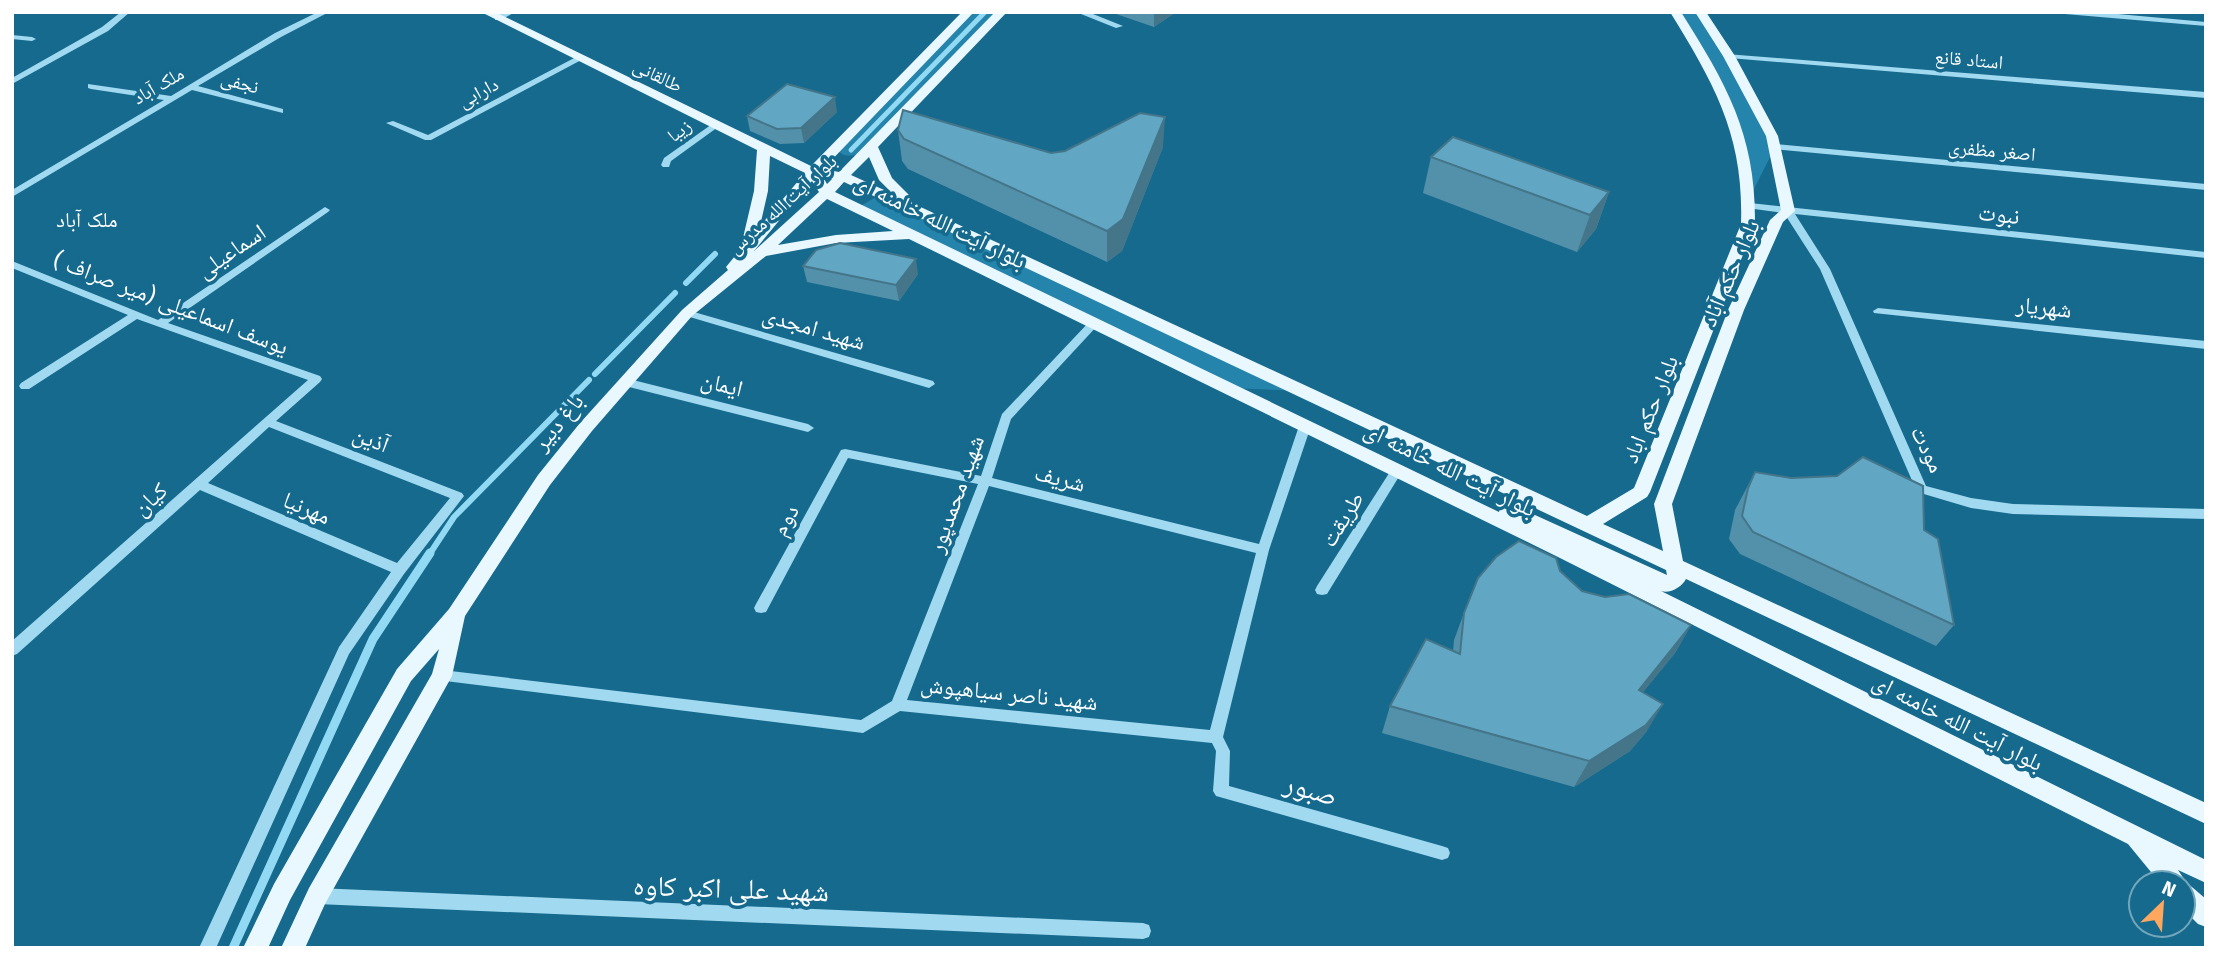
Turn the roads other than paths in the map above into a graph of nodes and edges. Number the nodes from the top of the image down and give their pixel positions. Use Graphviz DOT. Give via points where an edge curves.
graph roads {
  1 [pos="126,12"];
  2 [pos="325,12"];
  3 [pos="511,12"];
  4 [pos="969,12"];
  5 [pos="1002,12"];
  6 [pos="1080,12"];
  7 [pos="1675,12"];
  8 [pos="1700,12"];
  9 [pos="2065,12"];
  10 [pos="492,15"];
  11 [pos="2206,24"];
  12 [pos="1119,26"];
  13 [pos="12,37"];
  14 [pos="32,39"];
  15 [pos="1729,55"];
  16 [pos="581,58"];
  17 [pos="12,82"];
  18 [pos="91,86"];
  19 [pos="190,87"];
  20 [pos="2206,95"];
  21 [pos="170,98"];
  22 [pos="280,111"];
  23 [pos="390,123"];
  24 [pos="715,125"];
  25 [pos="871,147"];
  26 [pos="1775,147"];
  27 [pos="764,149"];
  28 [pos="666,165"];
  29 [pos="813,172"];
  30 [pos="843,176"];
  31 [pos="2206,187"];
  32 [pos="826,193"];
  33 [pos="12,194"];
  34 [pos="1750,206"];
  35 [pos="325,210"];
  36 [pos="917,210"];
  37 [pos="1788,211"];
  38 [pos="960,230"];
  39 [pos="911,235"];
  40 [pos="748,247"];
  41 [pos="941,248"];
  42 [pos="762,252"];
  43 [pos="2206,255"];
  44 [pos="12,264"];
  45 [pos="723,281"];
  46 [pos="1878,311"];
  47 [pos="687,313"];
  48 [pos="136,315"];
  49 [pos="1094,323"];
  50 [pos="159,324"];
  51 [pos="2206,345"];
  52 [pos="316,379"];
  53 [pos="625,382"];
  54 [pos="929,384"];
  55 [pos="24,386"];
  56 [pos="268,422"];
  57 [pos="1305,426"];
  58 [pos="808,428"];
  59 [pos="845,453"];
  60 [pos="1402,473"];
  61 [pos="985,481"];
  62 [pos="199,484"];
  63 [pos="2206,514"];
  64 [pos="1588,524"];
  65 [pos="1264,550"];
  66 [pos="1676,566"];
  67 [pos="399,570"];
  68 [pos="1322,590"];
  69 [pos="761,608"];
  70 [pos="456,615"];
  71 [pos="12,650"];
  72 [pos="442,676"];
  73 [pos="898,705"];
  74 [pos="1216,737"];
  75 [pos="2203,812"];
  76 [pos="2132,837"];
  77 [pos="1442,853"];
  78 [pos="2162,869"];
  79 [pos="2206,872"];
  80 [pos="317,896"];
  81 [pos="1143,931"];
  82 [pos="207,948"];
  83 [pos="255,948"];
  84 [pos="293,948"];
  1 -- 17 [label="street"];
  2 -- 19 [label="street, ملک آباد"];
  3 -- 10 [label="street"];
  4 -- 29 [label="main road, بلوار آیت الله مدرس"];
  5 -- 25 [label="main road, بلوار آیت الله مدرس"];
  6 -- 12 [label="street"];
  7 -- 34 [label="main road, بلوار حکم اباد" via="1741,132 1750,177"];
  8 -- 15 [label="main road, بلوار حکم آباد"];
  9 -- 11 [label="street"];
  10 -- 16 [label="main road, طالقانی"];
  13 -- 14 [label="street"];
  15 -- 20 [label="street, استاد قانع"];
  15 -- 26 [label="main road, بلوار حکم آباد"];
  16 -- 23 [label="street, دارابی" via="428,138"];
  16 -- 24 [label="main road, طالقانی"];
  18 -- 21 [label="street"];
  19 -- 21 [label="street, ملک آباد"];
  19 -- 22 [label="street, نجفی"];
  21 -- 33 [label="street, ملک آباد"];
  24 -- 27 [label="main road, طالقانی"];
  24 -- 28 [label="street, زیبا"];
  25 -- 30 [label="main road, بلوار آیت الله مدرس"];
  25 -- 36 [label="main road" via="886,180"];
  26 -- 31 [label="street, اصغر مظفری"];
  26 -- 37 [label="main road, بلوار حکم آباد"];
  27 -- 29 [label="main road, طالقانی"];
  27 -- 40 [label="main road" via="761,191"];
  29 -- 30 [label="main road, بلوار آیت الله خامنه ای"];
  29 -- 32 [label="main road, بلوار آیت الله خامنه ای"];
  29 -- 40 [label="main road, بلوار آیت الله مدرس"];
  30 -- 32 [label="main road, بلوار آیت الله مدرس"];
  30 -- 36 [label="main road, بلوار آیت الله خامنه ای"];
  32 -- 39 [label="main road, بلوار آیت الله خامنه ای"];
  32 -- 42 [label="main road, بلوار آیت الله مدرس"];
  34 -- 37 [label="street, نبوت"];
  34 -- 64 [label="main road, بلوار حکم اباد" via="1748,224 1641,492"];
  35 -- 50 [label="street, اسماعیلی"];
  36 -- 38 [label="main road, بلوار آیت الله خامنه ای"];
  37 -- 43 [label="street, نبوت"];
  37 -- 63 [label="street, مودت" via="1825,269 1920,489 2013,509"];
  37 -- 66 [label="main road, بلوار حکم آباد" via="1777,220 1736,310 1663,504"];
  38 -- 41 [label="main road" via="940,233 936,237"];
  38 -- 64 [label="main road, بلوار آیت الله خامنه ای"];
  39 -- 41 [label="main road, بلوار آیت الله خامنه ای"];
  39 -- 42 [label="main road" via="862,234"];
  40 -- 45 [label="main road, بلوار آیت الله مدرس"];
  41 -- 49 [label="main road, بلوار آیت الله خامنه ای"];
  42 -- 45 [label="main road, بلوار آیت الله مدرس"];
  44 -- 48 [label="street, یوسف اسماعیلی (میر صراف )"];
  45 -- 47 [label="main road, باغ دبیر"];
  46 -- 51 [label="street, شهریار"];
  47 -- 53 [label="main road, باغ دبیر"];
  47 -- 54 [label="street, شهید امجدی"];
  48 -- 50 [label="street, یوسف اسماعیلی (میر صراف )"];
  48 -- 55 [label="street"];
  49 -- 57 [label="main road, بلوار آیت الله خامنه ای"];
  49 -- 61 [label="street, شهید محمدپور" via="1006,417"];
  50 -- 52 [label="street, یوسف اسماعیلی (میر صراف )"];
  52 -- 56 [label="street, کیان"];
  53 -- 58 [label="street, ایمان"];
  53 -- 70 [label="main road, باغ دبیر" via="544,480"];
  56 -- 62 [label="street, کیان"];
  56 -- 67 [label="street, آذین" via="458,496"];
  57 -- 60 [label="main road, بلوار آیت الله خامنه ای"];
  57 -- 65 [label="street"];
  59 -- 61 [label="street, شریف"];
  59 -- 69 [label="street, دوم"];
  60 -- 66 [label="main road" via="1467,492 1665,585 1677,579"];
  60 -- 68 [label="street, طریقت"];
  60 -- 76 [label="main road, بلوار آیت الله خامنه ای"];
  61 -- 65 [label="street, شریف"];
  61 -- 73 [label="street, شهید محمدپور"];
  62 -- 67 [label="street, مهرنیا"];
  62 -- 71 [label="street, کیان"];
  64 -- 66 [label="main road, بلوار آیت الله خامنه ای"];
  65 -- 74 [label="street"];
  66 -- 75 [label="main road, بلوار آیت الله خامنه ای"];
  67 -- 82 [label="street" via="344,650"];
  70 -- 72 [label="main road, باغ دبیر"];
  70 -- 83 [label="main road, باغ دبیر" via="404,675"];
  72 -- 73 [label="street, شهید ناصر سیاهپوش" via="863,727"];
  72 -- 80 [label="main road, باغ دبیر"];
  73 -- 74 [label="street, شهید ناصر سیاهپوش"];
  74 -- 77 [label="street, صبور" via="1223,751 1221,791"];
  76 -- 78 [label="main road"];
  76 -- 79 [label="main road, بلوار آیت الله خامنه ای"];
  80 -- 81 [label="street, شهید علی اکبر کاوه"];
  80 -- 84 [label="main road, باغ دبیر"];
}
